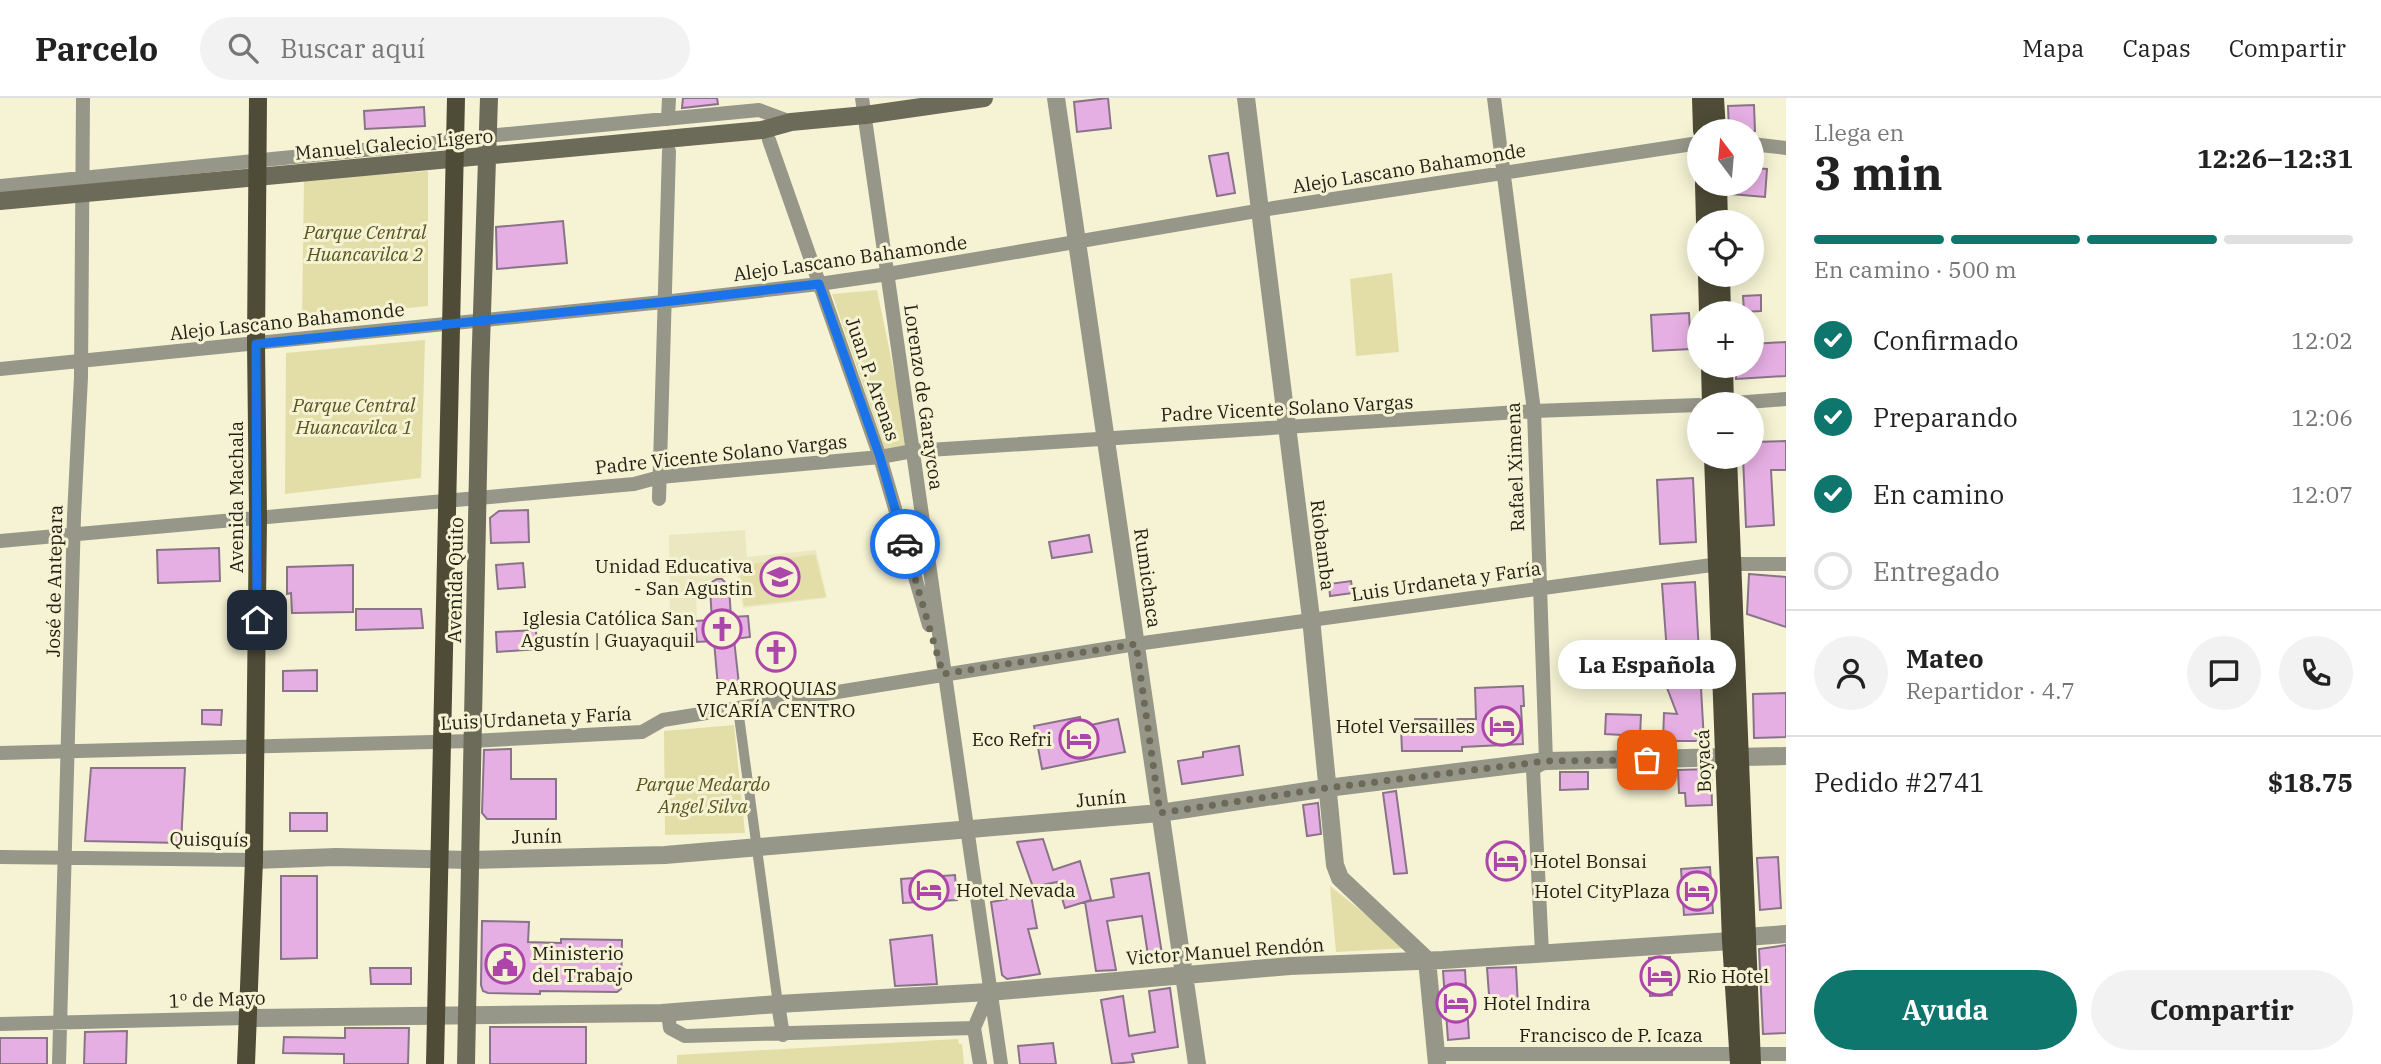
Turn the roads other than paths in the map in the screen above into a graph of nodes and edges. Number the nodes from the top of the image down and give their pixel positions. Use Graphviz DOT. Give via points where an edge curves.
graph roads {
  1 [pos="83,98"];
  2 [pos="258,98"];
  3 [pos="456,98"];
  4 [pos="489,98"];
  5 [pos="669,98"];
  6 [pos="984,98"];
  7 [pos="1056,98"];
  8 [pos="1246,98"];
  9 [pos="1494,98"];
  10 [pos="1701,98"];
  11 [pos="1715,98"];
  12 [pos="757,104"];
  13 [pos="863,106"];
  14 [pos="668,119"];
  15 [pos="1702,119"];
  16 [pos="1716,119"];
  17 [pos="790,122"];
  18 [pos="488,136"];
  19 [pos="769,140"];
  20 [pos="455,141"];
  21 [pos="1687,145"];
  22 [pos="1764,145"];
  23 [pos="1786,148"];
  24 [pos="669,151"];
  25 [pos="256,162"];
  26 [pos="1503,174"];
  27 [pos="82,178"];
  28 [pos="0,186"];
  29 [pos="0,201"];
  30 [pos="1261,210"];
  31 [pos="1077,241"];
  32 [pos="888,274"];
  33 [pos="819,284"];
  34 [pos="663,302"];
  35 [pos="482,321"];
  36 [pos="450,324"];
  37 [pos="256,344"];
  38 [pos="81,361"];
  39 [pos="0,369"];
  40 [pos="1786,399"];
  41 [pos="1764,401"];
  42 [pos="1687,405"];
  43 [pos="1534,411"];
  44 [pos="1287,428"];
  45 [pos="1106,437"];
  46 [pos="913,452"];
  47 [pos="880,457"];
  48 [pos="1714,469"];
  49 [pos="1728,469"];
  50 [pos="660,477"];
  51 [pos="478,498"];
  52 [pos="659,499"];
  53 [pos="447,501"];
  54 [pos="258,518"];
  55 [pos="74,535"];
  56 [pos="0,541"];
  57 [pos="1725,564"];
  58 [pos="1786,564"];
  59 [pos="1539,587"];
  60 [pos="1311,618"];
  61 [pos="1136,644"];
  62 [pos="943,674"];
  63 [pos="738,709"];
  64 [pos="472,741"];
  65 [pos="442,742"];
  66 [pos="255,747"];
  67 [pos="69,751"];
  68 [pos="0,753"];
  69 [pos="1786,756"];
  70 [pos="1732,758"];
  71 [pos="1546,761"];
  72 [pos="1327,788"];
  73 [pos="1160,813"];
  74 [pos="966,831"];
  75 [pos="756,847"];
  76 [pos="0,857"];
  77 [pos="66,858"];
  78 [pos="417,859"];
  79 [pos="439,859"];
  80 [pos="254,860"];
  81 [pos="470,860"];
  82 [pos="1786,934"];
  83 [pos="1738,939"];
  84 [pos="1542,954"];
  85 [pos="1427,960"];
  86 [pos="1184,975"];
  87 [pos="989,992"];
  88 [pos="778,1004"];
  89 [pos="668,1013"];
  90 [pos="436,1016"];
  91 [pos="467,1016"];
  92 [pos="246,1018"];
  93 [pos="0,1024"];
  94 [pos="60,1024"];
  95 [pos="974,1028"];
  96 [pos="783,1035"];
  97 [pos="1786,1054"];
  98 [pos="1437,1059"];
  99 [pos="1745,1059"];
  100 [pos="59,1064"];
  101 [pos="246,1064"];
  102 [pos="435,1064"];
  103 [pos="466,1064"];
  104 [pos="980,1064"];
  105 [pos="1001,1064"];
  106 [pos="1197,1064"];
  1 -- 27 [label="street, José de Antepara"];
  2 -- 25 [label="main road, Avenida Machala"];
  3 -- 20 [label="main road, Avenida Quito"];
  4 -- 18 [label="main road, Avenida Quito"];
  5 -- 14 [label="street"];
  6 -- 13 [label="main road, Manuel Galecio Ligero"];
  7 -- 31 [label="street, Rumichaca"];
  8 -- 30 [label="street, Riobamba"];
  9 -- 26 [label="street, Rafael Ximena"];
  10 -- 15 [label="main road"];
  11 -- 16 [label="main road"];
  12 -- 14 [label="street, Manuel Galecio Ligero"];
  12 -- 17 [label="street, Manuel Galecio Ligero"];
  13 -- 17 [label="main road, Manuel Galecio Ligero"];
  13 -- 32 [label="street, Lorenzo de Garaycoa"];
  14 -- 18 [label="street, Manuel Galecio Ligero"];
  17 -- 29 [label="main road, Manuel Galecio Ligero" via="762,130"];
  18 -- 35 [label="main road, Avenida Quito"];
  19 -- 33 [label="street, Juan P. Arenas"];
  20 -- 25 [label="street, Manuel Galecio Ligero"];
  20 -- 36 [label="main road, Avenida Quito"];
  21 -- 26 [label="street, Alejo Lascano Bahamonde"];
  22 -- 23 [label="street"];
  24 -- 34 [label="street"];
  25 -- 27 [label="street, Manuel Galecio Ligero"];
  25 -- 37 [label="main road, Avenida Machala"];
  26 -- 30 [label="street, Alejo Lascano Bahamonde"];
  26 -- 43 [label="street, Rafael Ximena"];
  27 -- 28 [label="street, Manuel Galecio Ligero"];
  27 -- 38 [label="street, José de Antepara"];
  30 -- 31 [label="street, Alejo Lascano Bahamonde"];
  30 -- 44 [label="street, Riobamba"];
  31 -- 32 [label="street, Alejo Lascano Bahamonde"];
  31 -- 45 [label="street, Rumichaca"];
  32 -- 33 [label="street, Alejo Lascano Bahamonde"];
  32 -- 46 [label="street, Lorenzo de Garaycoa"];
  33 -- 34 [label="street, Alejo Lascano Bahamonde"];
  33 -- 47 [label="street, Juan P. Arenas"];
  34 -- 35 [label="street, Alejo Lascano Bahamonde"];
  34 -- 50 [label="street"];
  35 -- 36 [label="street, Alejo Lascano Bahamonde"];
  35 -- 51 [label="main road, Avenida Quito"];
  36 -- 37 [label="street, Alejo Lascano Bahamonde"];
  36 -- 53 [label="main road, Avenida Quito"];
  37 -- 38 [label="street, Alejo Lascano Bahamonde"];
  37 -- 54 [label="main road, Avenida Machala"];
  38 -- 39 [label="street, Alejo Lascano Bahamonde"];
  38 -- 55 [label="street, José de Antepara"];
  40 -- 41 [label="street"];
  42 -- 43 [label="street, Padre Vicente Solano Vargas"];
  43 -- 44 [label="street, Padre Vicente Solano Vargas"];
  43 -- 59 [label="street, Rafael Ximena"];
  44 -- 45 [label="street, Padre Vicente Solano Vargas"];
  44 -- 60 [label="street, Riobamba"];
  45 -- 46 [label="street, Padre Vicente Solano Vargas"];
  45 -- 61 [label="street, Rumichaca"];
  46 -- 47 [label="street, Padre Vicente Solano Vargas"];
  46 -- 62 [label="street, Lorenzo de Garaycoa"];
  47 -- 50 [label="street, Padre Vicente Solano Vargas"];
  47 -- 62 [label="street, Juan P. Arenas"];
  48 -- 57 [label="main road, Boyacá"];
  49 -- 57 [label="main road, Boyacá"];
  50 -- 51 [label="street, Padre Vicente Solano Vargas" via="634,484"];
  50 -- 52 [label="street"];
  51 -- 53 [label="street, Padre Vicente Solano Vargas"];
  51 -- 64 [label="main road, Avenida Quito"];
  53 -- 54 [label="street, Padre Vicente Solano Vargas"];
  53 -- 65 [label="main road, Avenida Quito"];
  54 -- 55 [label="street, Padre Vicente Solano Vargas"];
  54 -- 66 [label="main road, Avenida Machala"];
  55 -- 56 [label="street, Padre Vicente Solano Vargas"];
  55 -- 67 [label="street, José de Antepara"];
  57 -- 58 [label="street, Luis Urdaneta y Faría"];
  57 -- 59 [label="street, Luis Urdaneta y Faría"];
  57 -- 70 [label="main road, Boyacá"];
  59 -- 60 [label="street, Luis Urdaneta y Faría"];
  59 -- 71 [label="street, Rafael Ximena"];
  60 -- 61 [label="street, Luis Urdaneta y Faría"];
  60 -- 72 [label="street, Riobamba"];
  61 -- 62 [label="street, Luis Urdaneta y Faría"];
  61 -- 73 [label="street, Rumichaca"];
  62 -- 63 [label="street, Luis Urdaneta y Faría"];
  62 -- 74 [label="street, Lorenzo de Garaycoa"];
  63 -- 64 [label="street, Luis Urdaneta y Faría" via="663,720 642,732"];
  63 -- 75 [label="street"];
  64 -- 65 [label="street, Luis Urdaneta y Faría"];
  64 -- 81 [label="main road, Avenida Quito"];
  65 -- 66 [label="street, Luis Urdaneta y Faría"];
  65 -- 79 [label="main road, Avenida Quito"];
  66 -- 67 [label="street, Luis Urdaneta y Faría"];
  66 -- 80 [label="main road, Avenida Machala"];
  67 -- 68 [label="street, Luis Urdaneta y Faría"];
  67 -- 77 [label="street, José de Antepara"];
  69 -- 70 [label="street, Junín"];
  70 -- 71 [label="street, Junín"];
  70 -- 83 [label="main road, Boyacá"];
  71 -- 72 [label="street, Junín"];
  71 -- 84 [label="street, Rafael Ximena" via="1533,769"];
  72 -- 73 [label="street, Junín"];
  72 -- 85 [label="street, Riobamba" via="1340,878"];
  73 -- 74 [label="street, Junín"];
  73 -- 86 [label="street, Rumichaca"];
  74 -- 75 [label="street, Junín"];
  74 -- 87 [label="street, Lorenzo de Garaycoa"];
  75 -- 81 [label="street, Junín" via="642,856"];
  75 -- 88 [label="street"];
  76 -- 77 [label="street, Quisquís"];
  77 -- 80 [label="street, Quisquís"];
  77 -- 94 [label="street, José de Antepara"];
  78 -- 79 [label="street, Junín"];
  78 -- 80 [label="street, Quisquís"];
  79 -- 81 [label="street, Junín"];
  79 -- 90 [label="main road, Avenida Quito"];
  80 -- 92 [label="main road, Avenida Machala"];
  81 -- 91 [label="main road, Avenida Quito"];
  82 -- 83 [label="street, Victor Manuel Rendón"];
  83 -- 84 [label="street, Victor Manuel Rendón"];
  83 -- 99 [label="main road, Boyacá"];
  84 -- 85 [label="street, Victor Manuel Rendón"];
  85 -- 86 [label="street, Victor Manuel Rendón"];
  85 -- 98 [label="street"];
  86 -- 87 [label="street, Victor Manuel Rendón"];
  86 -- 106 [label="street, Rumichaca"];
  87 -- 88 [label="street, Victor Manuel Rendón"];
  87 -- 95 [label="street"];
  87 -- 105 [label="street, Lorenzo de Garaycoa"];
  88 -- 89 [label="street, Victor Manuel Rendón"];
  88 -- 96 [label="street"];
  89 -- 91 [label="street, Victor Manuel Rendón"];
  89 -- 96 [label="street" via="670,1028 685,1036"];
  90 -- 91 [label="street, Victor Manuel Rendón"];
  90 -- 92 [label="street, 1º de Mayo"];
  90 -- 102 [label="main road, Avenida Quito"];
  91 -- 103 [label="main road, Avenida Quito"];
  92 -- 94 [label="street, 1º de Mayo"];
  92 -- 101 [label="main road, Avenida Machala"];
  93 -- 94 [label="street, 1º de Mayo"];
  94 -- 100 [label="street, José de Antepara"];
  95 -- 96 [label="street"];
  95 -- 104 [label="street"];
  97 -- 99 [label="street, Francisco de P. Icaza"];
  98 -- 99 [label="street, Francisco de P. Icaza"];
}
